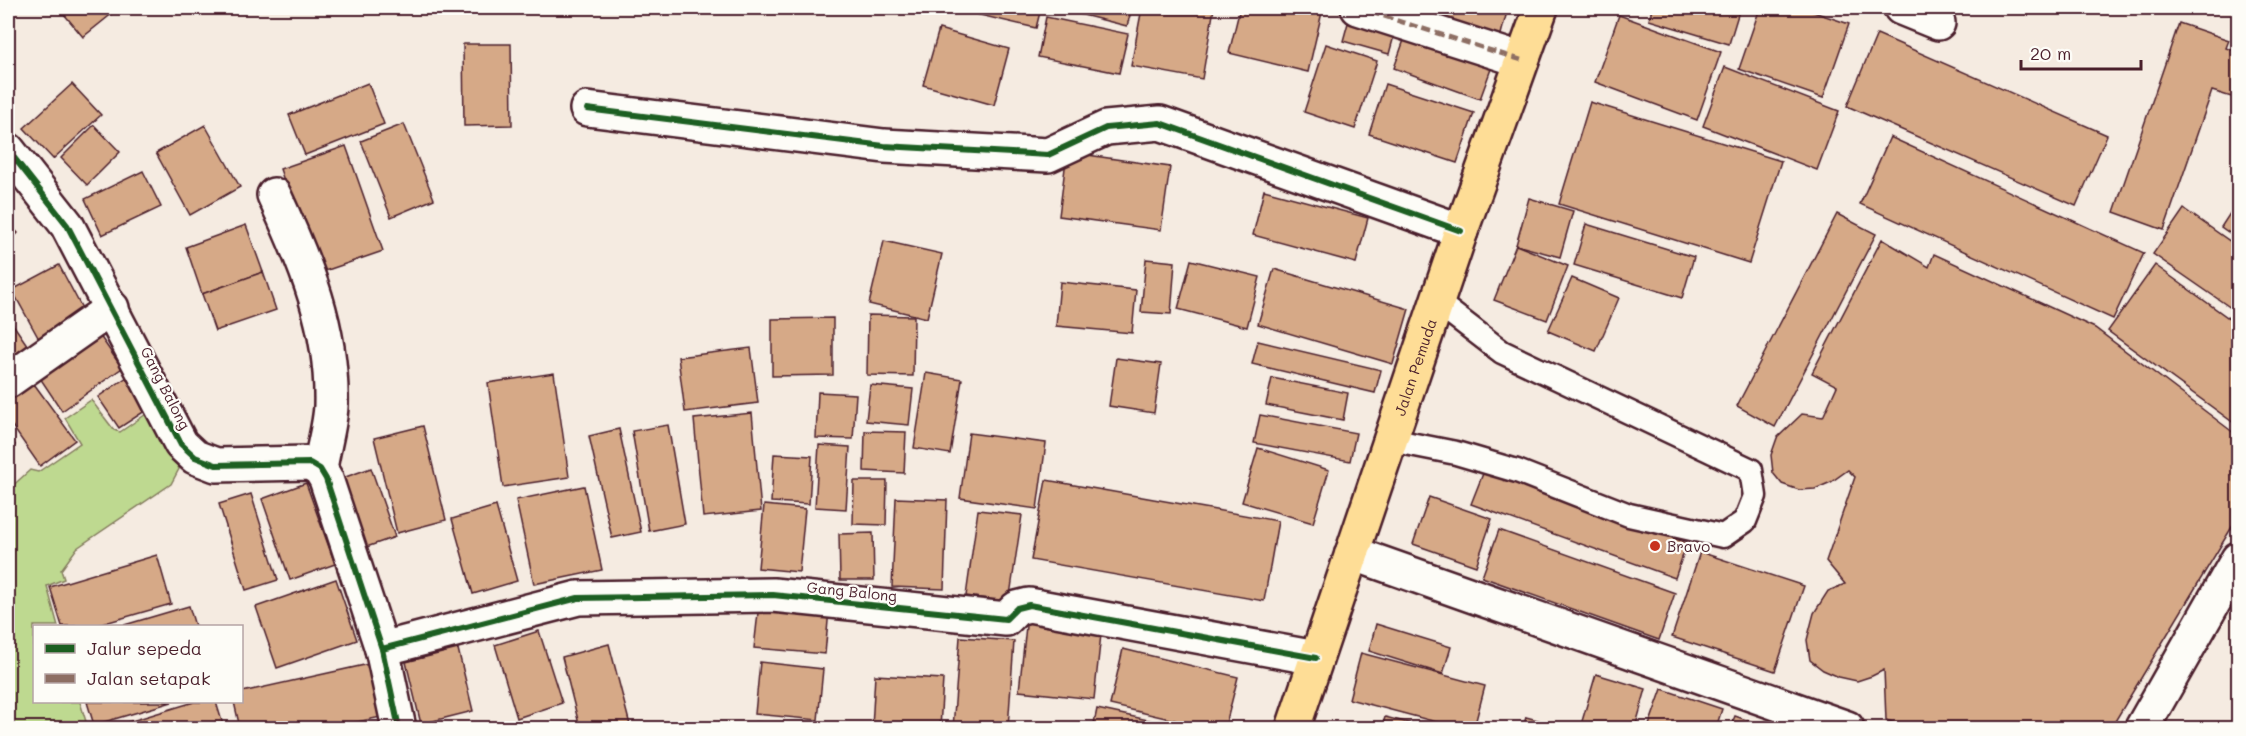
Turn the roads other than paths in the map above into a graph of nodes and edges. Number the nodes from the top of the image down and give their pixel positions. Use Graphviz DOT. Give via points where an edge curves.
graph roads {
  1 [pos="1358,8"];
  2 [pos="1541,8"];
  3 [pos="1901,8"];
  4 [pos="1938,23"];
  5 [pos="1521,60"];
  6 [pos="587,110"];
  7 [pos="8,150"];
  8 [pos="274,195"];
  9 [pos="1461,231"];
  10 [pos="1437,302"];
  11 [pos="112,308"];
  12 [pos="8,381"];
  13 [pos="1390,440"];
  14 [pos="320,469"];
  15 [pos="1352,553"];
  16 [pos="2238,559"];
  17 [pos="382,649"];
  18 [pos="1316,658"];
  19 [pos="399,729"];
  20 [pos="1293,729"];
  21 [pos="1847,729"];
  22 [pos="2142,729"];
  1 -- 5 [label="street"];
  2 -- 5 [label="main road, Jalan Pemuda"];
  3 -- 4 [label="street"];
  5 -- 9 [label="main road, Jalan Pemuda"];
  6 -- 9 [label="street" via="884,146 1047,155 1106,128 1160,123"];
  7 -- 11 [label="street, Gang Balong" via="68,225"];
  8 -- 14 [label="street" via="303,257 319,307 331,408"];
  9 -- 10 [label="main road, Jalan Pemuda"];
  10 -- 13 [label="main road, Jalan Pemuda"];
  10 -- 13 [label="lane" via="1502,352 1751,470 1755,496 1745,521 1723,536 1629,515 1517,471 1456,453"];
  11 -- 12 [label="street"];
  11 -- 14 [label="street, Gang Balong" via="181,444 195,457 216,465 310,463"];
  13 -- 15 [label="main road, Jalan Pemuda"];
  14 -- 17 [label="street"];
  15 -- 18 [label="main road, Jalan Pemuda"];
  15 -- 21 [label="street"];
  16 -- 22 [label="street"];
  17 -- 18 [label="street, Gang Balong" via="578,598 773,595 1006,619 1029,605"];
  17 -- 19 [label="street"];
  18 -- 20 [label="main road, Jalan Pemuda"];
}
